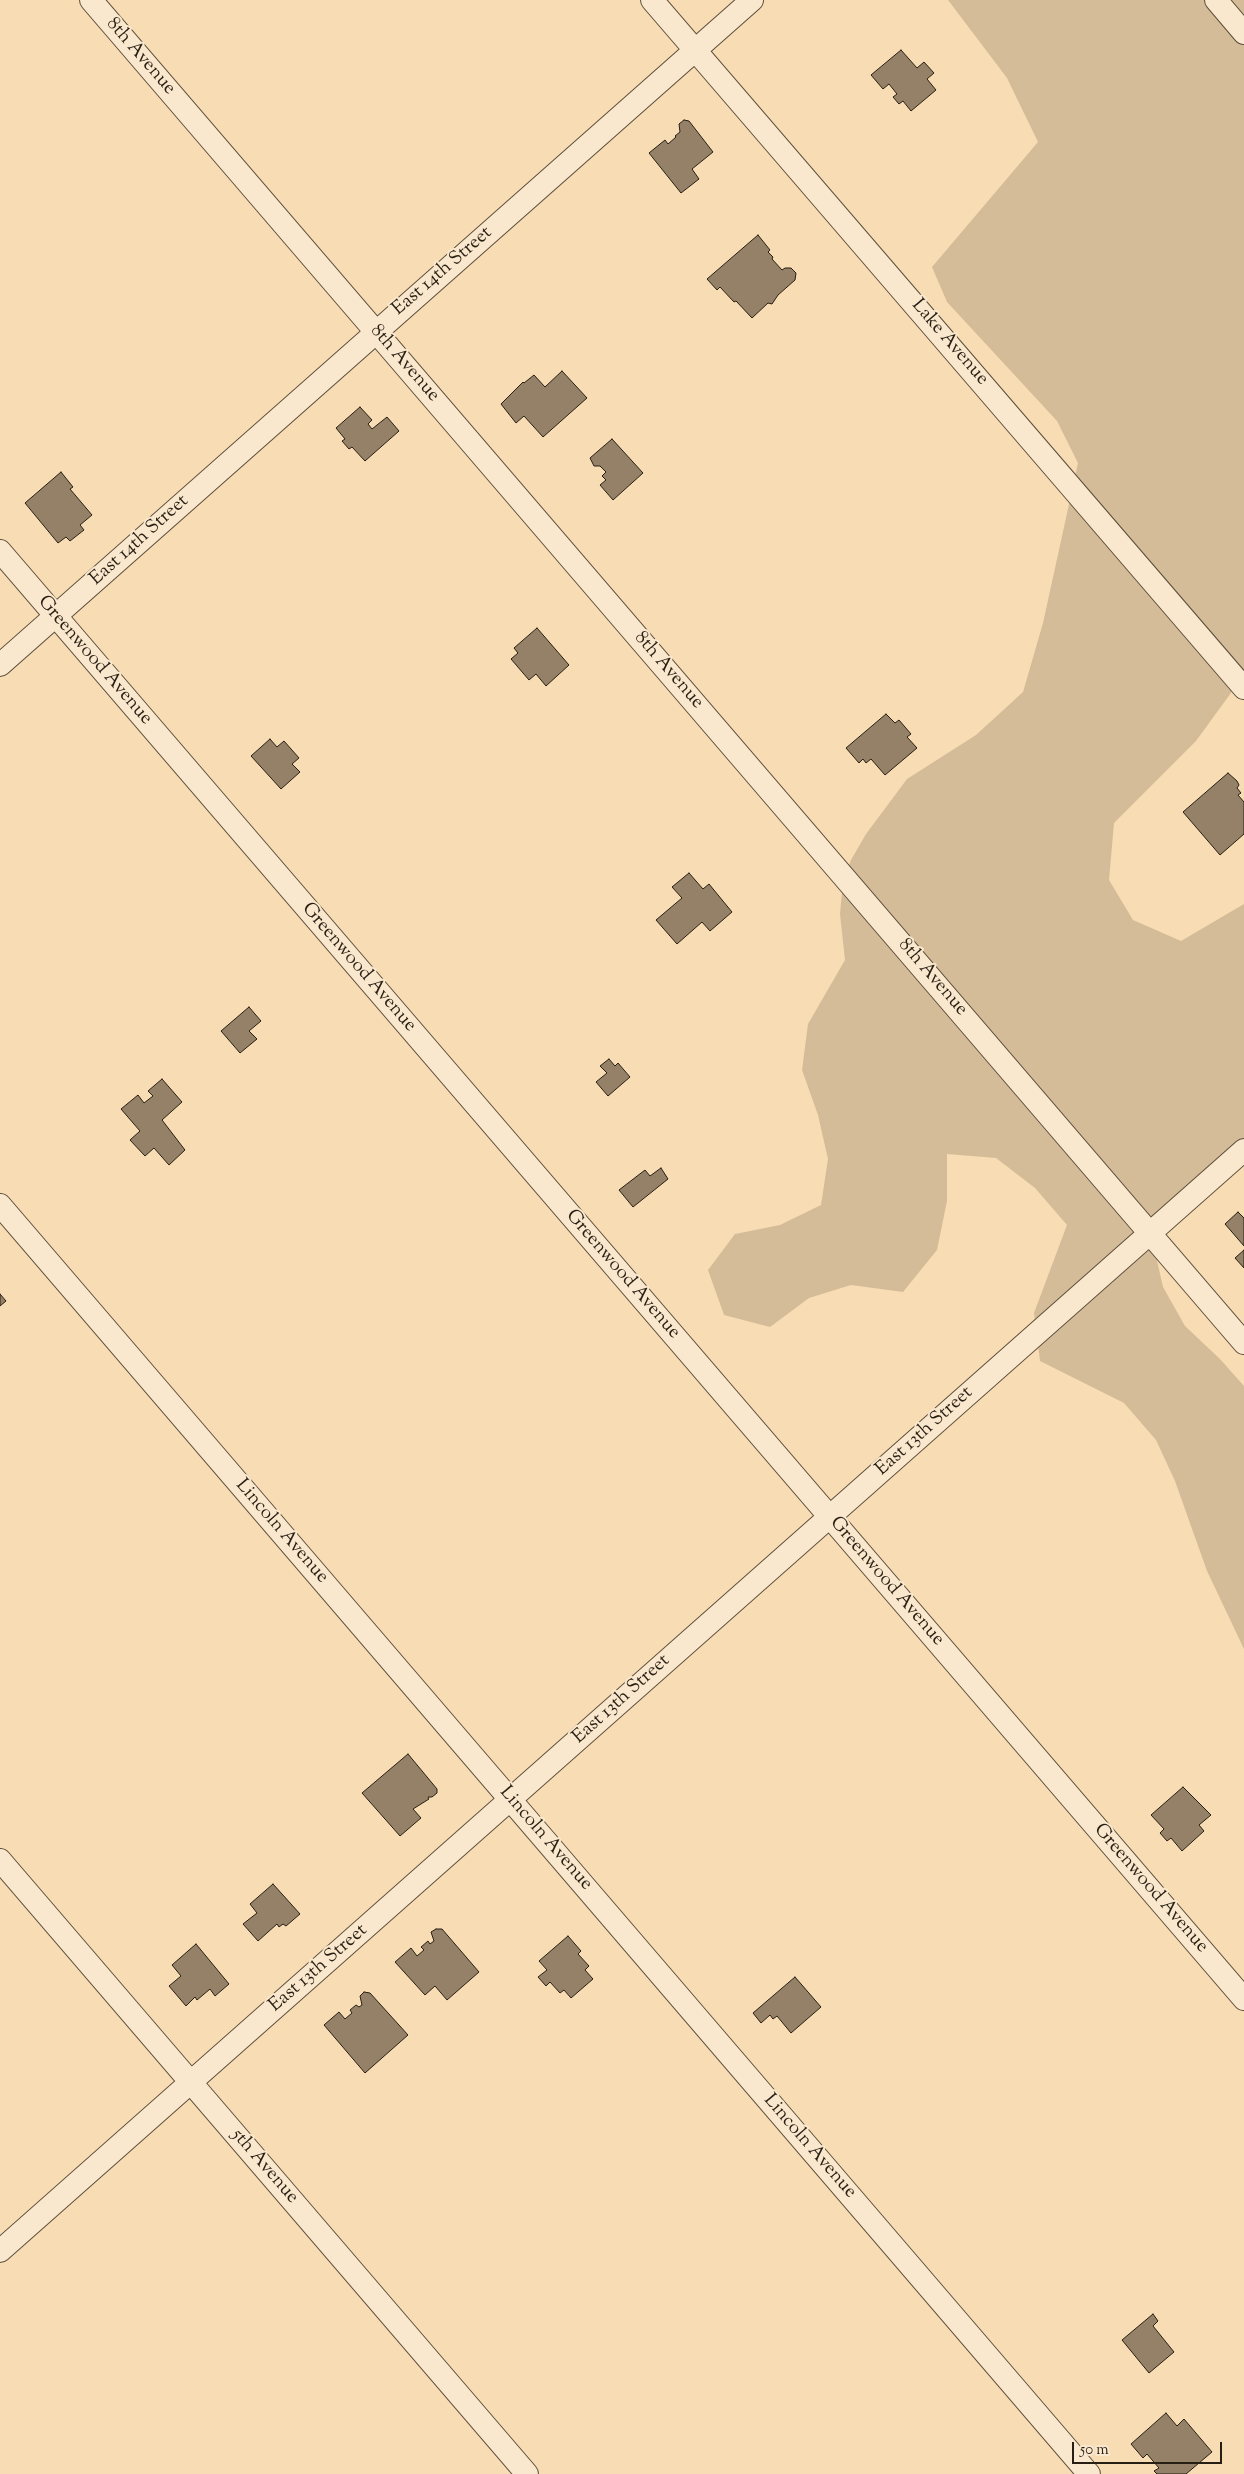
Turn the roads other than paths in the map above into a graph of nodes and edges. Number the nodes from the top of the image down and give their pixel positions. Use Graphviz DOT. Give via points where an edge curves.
graph roads {
  1 [pos="91,0"];
  2 [pos="652,0"];
  3 [pos="752,0"];
  4 [pos="1216,0"];
  5 [pos="1244,33"];
  6 [pos="695,50"];
  7 [pos="376,331"];
  8 [pos="0,551"];
  9 [pos="56,616"];
  10 [pos="0,665"];
  11 [pos="1244,688"];
  12 [pos="1244,1150"];
  13 [pos="0,1205"];
  14 [pos="1150,1233"];
  15 [pos="1244,1343"];
  16 [pos="830,1516"];
  17 [pos="511,1799"];
  18 [pos="0,1860"];
  19 [pos="1244,1998"];
  20 [pos="190,2082"];
  21 [pos="0,2251"];
  22 [pos="527,2474"];
  23 [pos="1090,2474"];
  1 -- 7 [label="street, 8th Avenue"];
  2 -- 6 [label="street, Lake Avenue"];
  3 -- 6 [label="street, East 14th Street"];
  4 -- 5 [label="street"];
  6 -- 7 [label="street, East 14th Street"];
  6 -- 11 [label="street, Lake Avenue"];
  7 -- 9 [label="street, East 14th Street"];
  7 -- 14 [label="street, 8th Avenue"];
  8 -- 9 [label="street, Greenwood Avenue"];
  9 -- 10 [label="street, East 14th Street"];
  9 -- 16 [label="street, Greenwood Avenue"];
  12 -- 14 [label="street, East 13th Street"];
  13 -- 17 [label="street, Lincoln Avenue"];
  14 -- 15 [label="street, 8th Avenue"];
  14 -- 16 [label="street, East 13th Street"];
  16 -- 17 [label="street, East 13th Street"];
  16 -- 19 [label="street, Greenwood Avenue"];
  17 -- 20 [label="street, East 13th Street"];
  17 -- 23 [label="street, Lincoln Avenue"];
  18 -- 20 [label="street, 5th Avenue"];
  20 -- 21 [label="street, East 13th Street"];
  20 -- 22 [label="street, 5th Avenue"];
}
